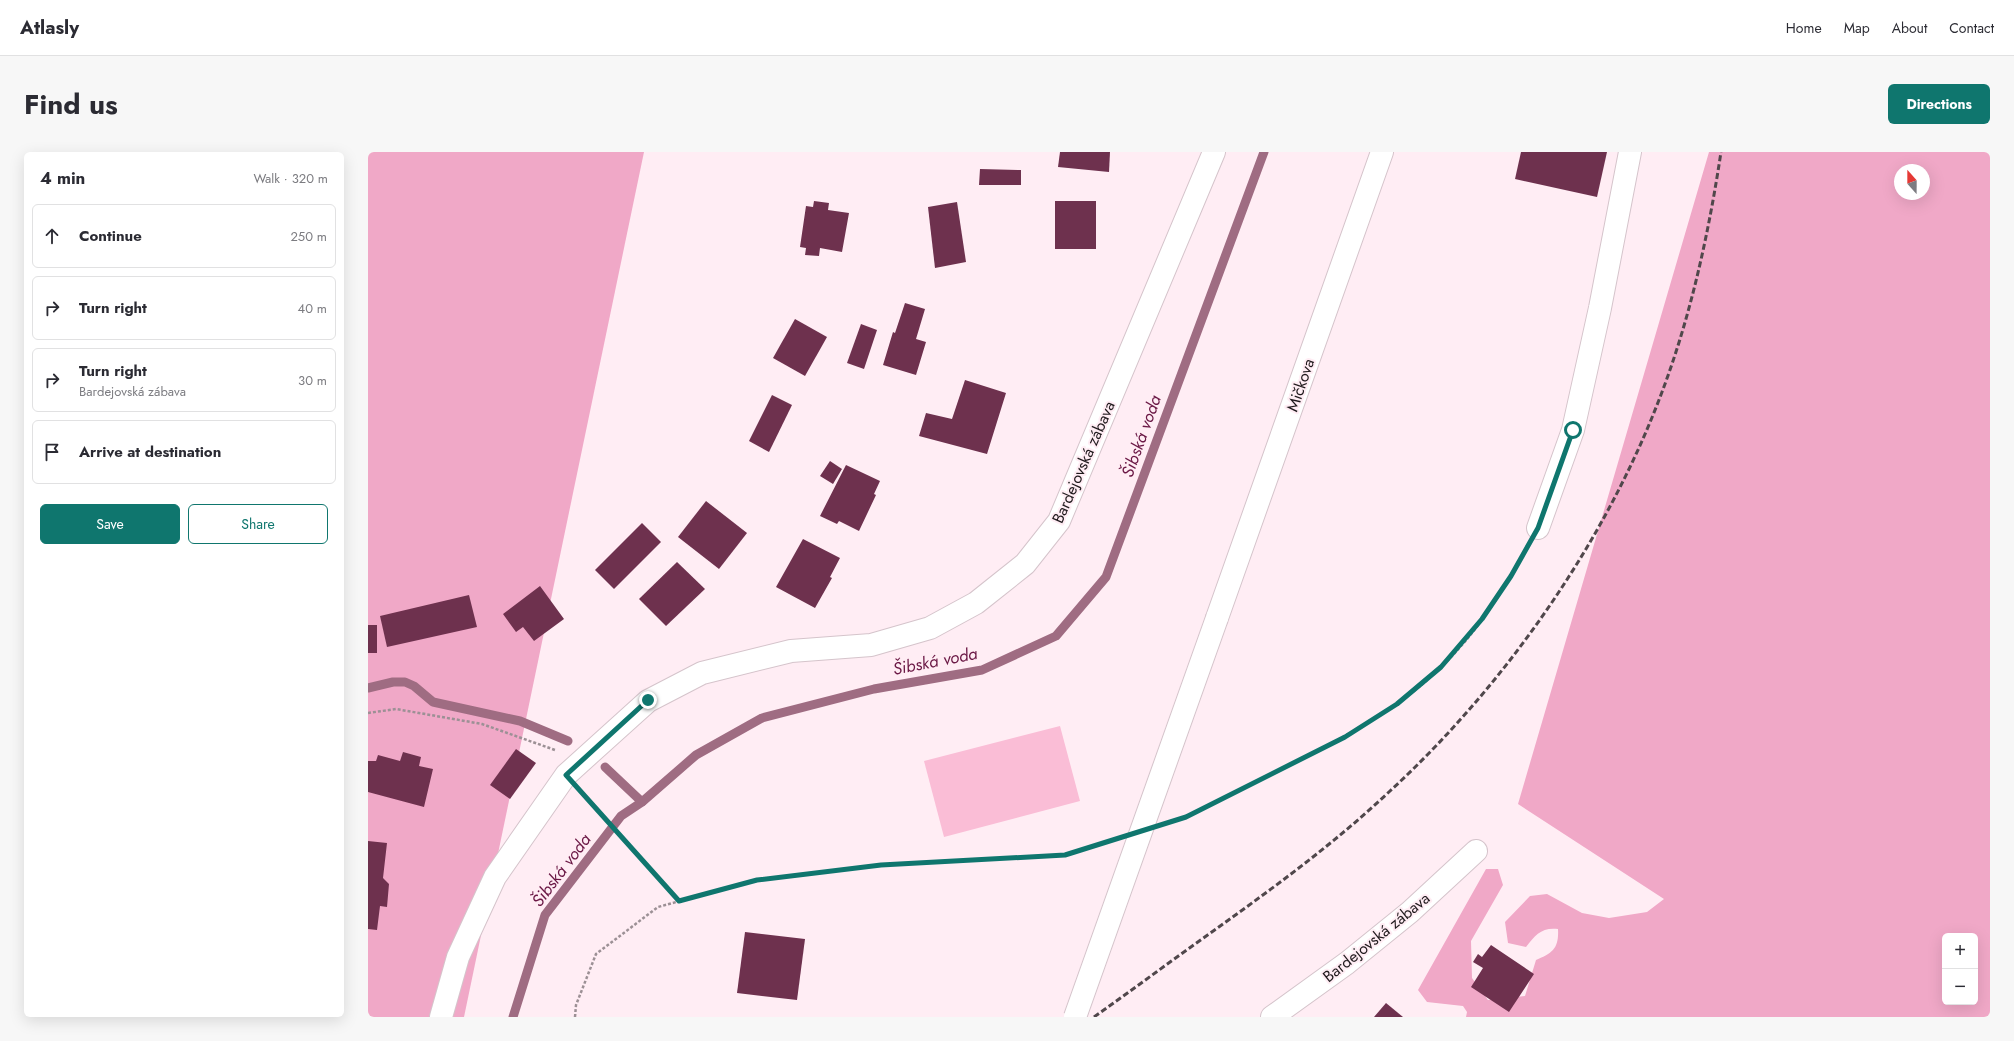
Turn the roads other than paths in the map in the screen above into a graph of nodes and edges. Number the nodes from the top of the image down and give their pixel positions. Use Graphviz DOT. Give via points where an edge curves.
graph roads {
  1 [pos="1214,152"];
  2 [pos="1382,152"];
  3 [pos="1630,152"];
  4 [pos="1538,528"];
  5 [pos="1476,851"];
  6 [pos="441,1017"];
  7 [pos="1075,1017"];
  8 [pos="1272,1017"];
  1 -- 6 [label="street, Bardejovská zábava" via="1059,521 1025,564 976,603 930,628 871,645 791,651 702,673 648,700 571,770 495,877 458,957"];
  2 -- 7 [label="street, Mičkova, bridge"];
  3 -- 4 [label="street" via="1573,430"];
  5 -- 8 [label="street, Bardejovská zábava" via="1410,912 1353,959"];
}
